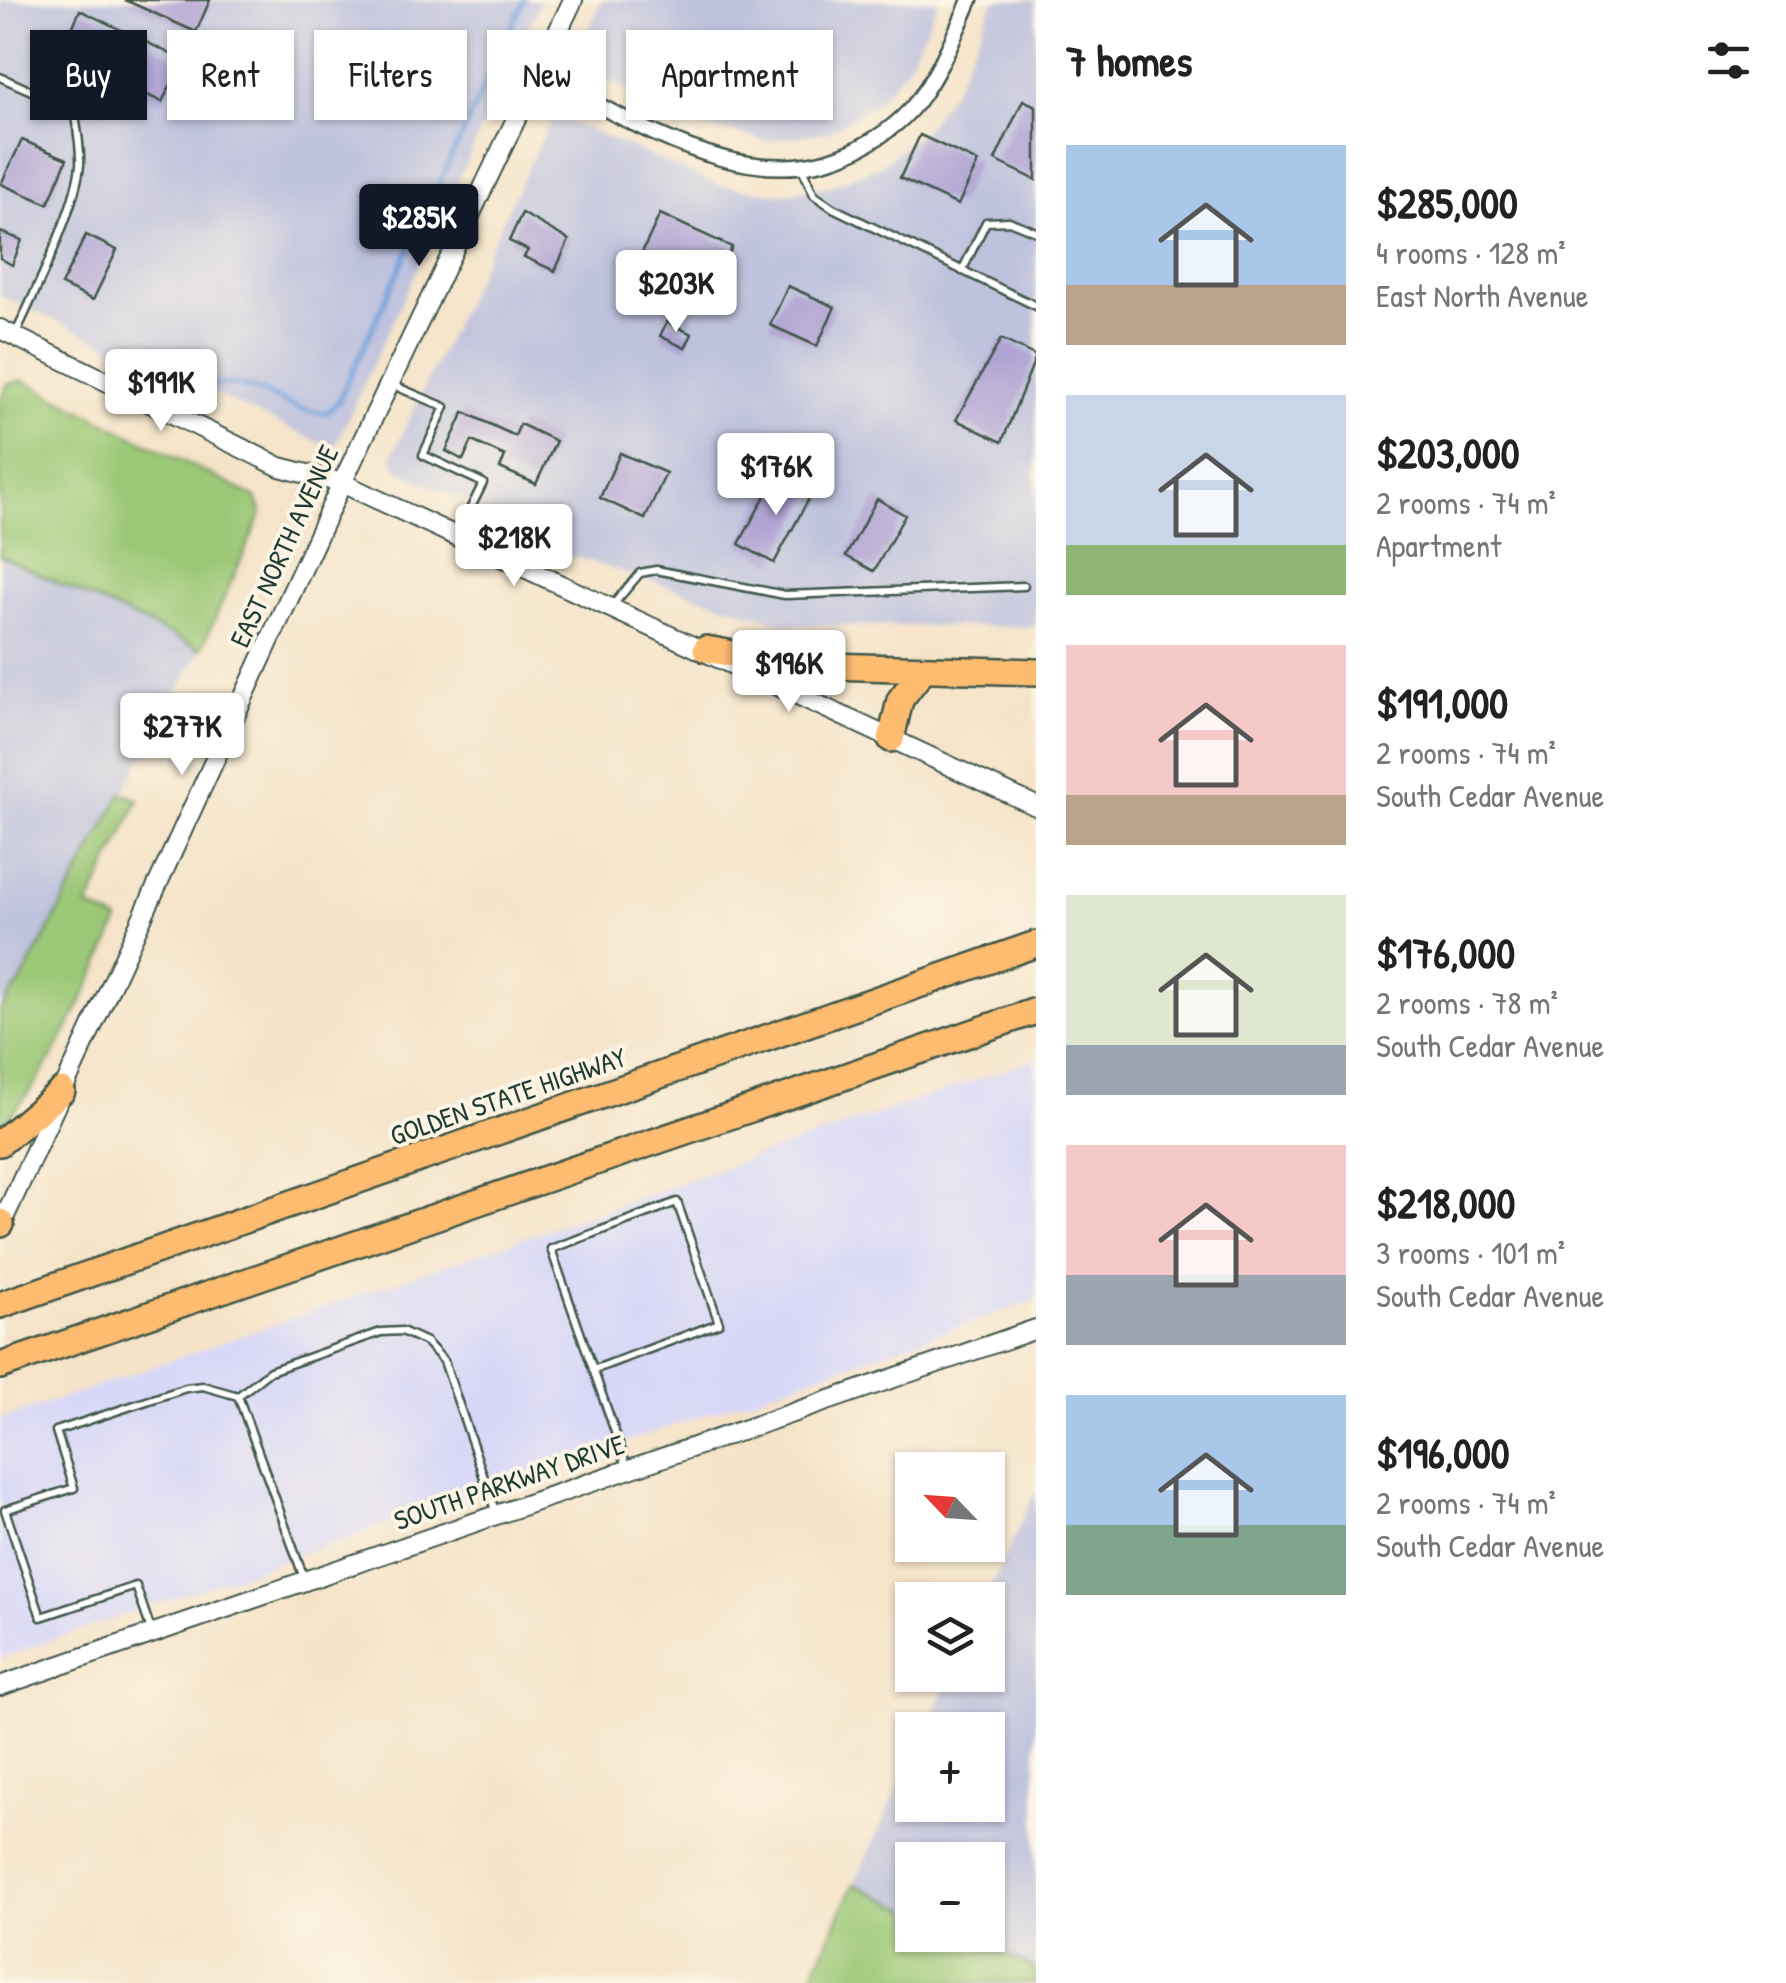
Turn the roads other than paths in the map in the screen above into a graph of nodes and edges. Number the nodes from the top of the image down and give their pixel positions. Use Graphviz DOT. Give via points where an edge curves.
graph roads {
  1 [pos="573,0"];
  2 [pos="970,0"];
  3 [pos="559,30"];
  4 [pos="0,76"];
  5 [pos="606,107"];
  6 [pos="517,120"];
  7 [pos="802,168"];
  8 [pos="1036,232"];
  9 [pos="962,271"];
  10 [pos="1036,306"];
  11 [pos="4,333"];
  12 [pos="390,383"];
  13 [pos="342,483"];
  14 [pos="456,537"];
  15 [pos="1024,586"];
  16 [pos="612,606"];
  17 [pos="706,649"];
  18 [pos="922,671"];
  19 [pos="1036,672"];
  20 [pos="892,739"];
  21 [pos="1036,806"];
  22 [pos="1036,944"];
  23 [pos="1036,1011"];
  24 [pos="62,1091"];
  25 [pos="0,1143"];
  26 [pos="0,1224"];
  27 [pos="0,1306"];
  28 [pos="1036,1329"];
  29 [pos="0,1366"];
  30 [pos="593,1370"];
  31 [pos="238,1396"];
  32 [pos="628,1470"];
  33 [pos="497,1516"];
  34 [pos="305,1582"];
  35 [pos="152,1634"];
  36 [pos="0,1686"];
  1 -- 3 [label="street, EAST NORTH AVENUE"];
  2 -- 7 [label="street" via="922,96 888,133"];
  4 -- 11 [label="lane" via="74,110 79,150 72,197"];
  5 -- 7 [label="street" via="738,164"];
  6 -- 12 [label="street, EAST NORTH AVENUE"];
  7 -- 9 [label="lane" via="814,196"];
  8 -- 9 [label="lane" via="1010,221 986,222"];
  9 -- 10 [label="lane"];
  11 -- 13 [label="street" via="280,467"];
  12 -- 13 [label="street, EAST NORTH AVENUE"];
  12 -- 14 [label="lane" via="445,407 423,455 483,483"];
  13 -- 14 [label="street"];
  13 -- 24 [label="street, EAST NORTH AVENUE"];
  14 -- 16 [label="street"];
  15 -- 16 [label="lane" via="784,595 656,570 640,573"];
  16 -- 17 [label="street"];
  17 -- 18 [label="highway" via="794,666"];
  17 -- 20 [label="street"];
  18 -- 19 [label="highway"];
  18 -- 20 [label="highway" via="900,700"];
  20 -- 21 [label="street"];
  22 -- 27 [label="highway, GOLDEN STATE HIGHWAY"];
  23 -- 29 [label="highway"];
  24 -- 25 [label="highway"];
  24 -- 26 [label="street, EAST NORTH AVENUE"];
  28 -- 32 [label="street, SOUTH PARKWAY DRIVE"];
  30 -- 30 [label="lane" via="551,1249 677,1202 719,1323"];
  30 -- 32 [label="lane"];
  31 -- 33 [label="lane" via="270,1372 381,1332 402,1331 426,1342 444,1361"];
  31 -- 34 [label="lane"];
  31 -- 35 [label="lane" via="186,1388 56,1431 74,1488 5,1510 41,1617 136,1586"];
  32 -- 33 [label="street, SOUTH PARKWAY DRIVE"];
  33 -- 34 [label="street, SOUTH PARKWAY DRIVE"];
  34 -- 35 [label="street, SOUTH PARKWAY DRIVE"];
  35 -- 36 [label="street, SOUTH PARKWAY DRIVE"];
}
